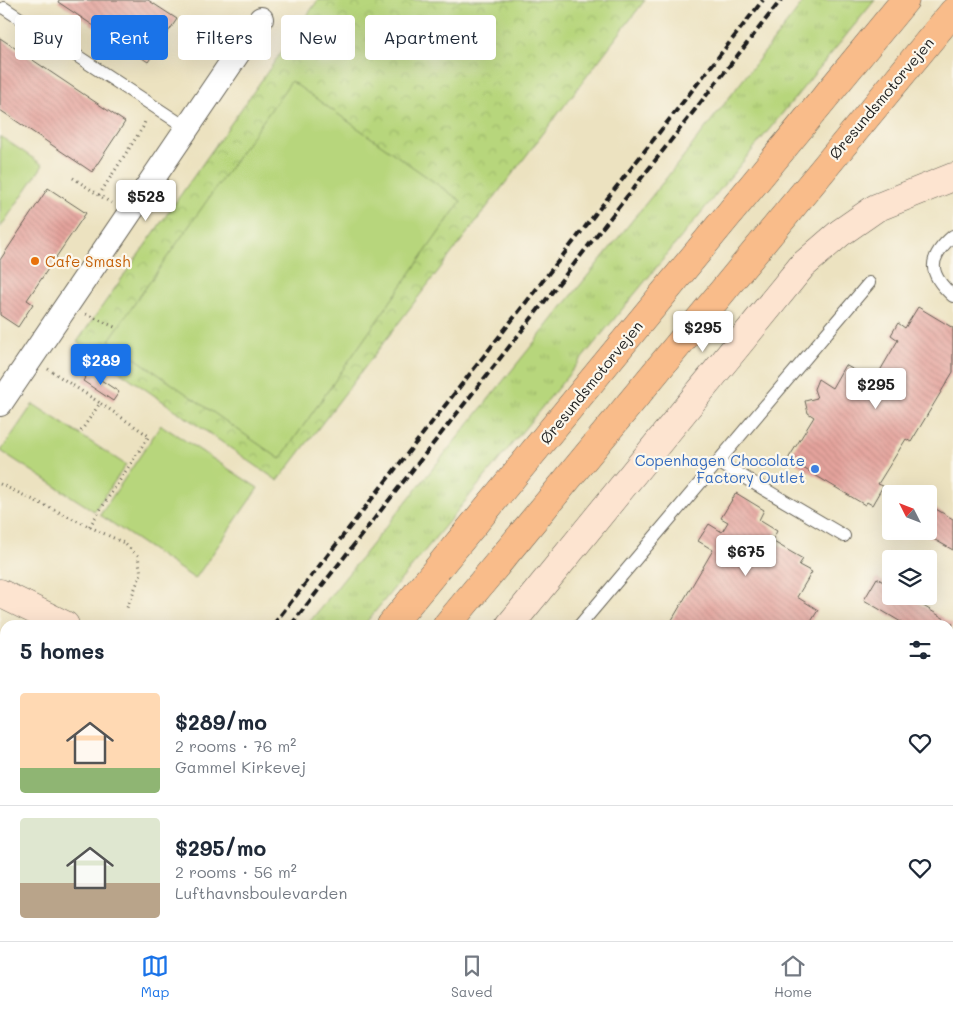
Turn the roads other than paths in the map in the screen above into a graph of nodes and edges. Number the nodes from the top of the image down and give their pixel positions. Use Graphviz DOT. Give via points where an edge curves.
graph roads {
  1 [pos="905,0"];
  2 [pos="4,8"];
  3 [pos="953,12"];
  4 [pos="233,60"];
  5 [pos="187,128"];
  6 [pos="953,177"];
  7 [pos="953,236"];
  8 [pos="870,283"];
  9 [pos="953,296"];
  10 [pos="0,404"];
  11 [pos="718,462"];
  12 [pos="844,536"];
  13 [pos="0,593"];
  14 [pos="55,620"];
  15 [pos="395,620"];
  16 [pos="451,620"];
  17 [pos="514,620"];
  18 [pos="584,620"];
  1 -- 15 [label="highway, Øresundsmotorvejen"];
  2 -- 5 [label="lane"];
  3 -- 16 [label="highway, Øresundsmotorvejen"];
  4 -- 5 [label="street"];
  5 -- 10 [label="street"];
  6 -- 17 [label="street" via="876,208 840,233 802,266"];
  7 -- 9 [label="lane" via="934,258 933,272 939,284"];
  8 -- 11 [label="lane"];
  11 -- 12 [label="lane"];
  11 -- 18 [label="lane"];
  13 -- 14 [label="street"];
}
